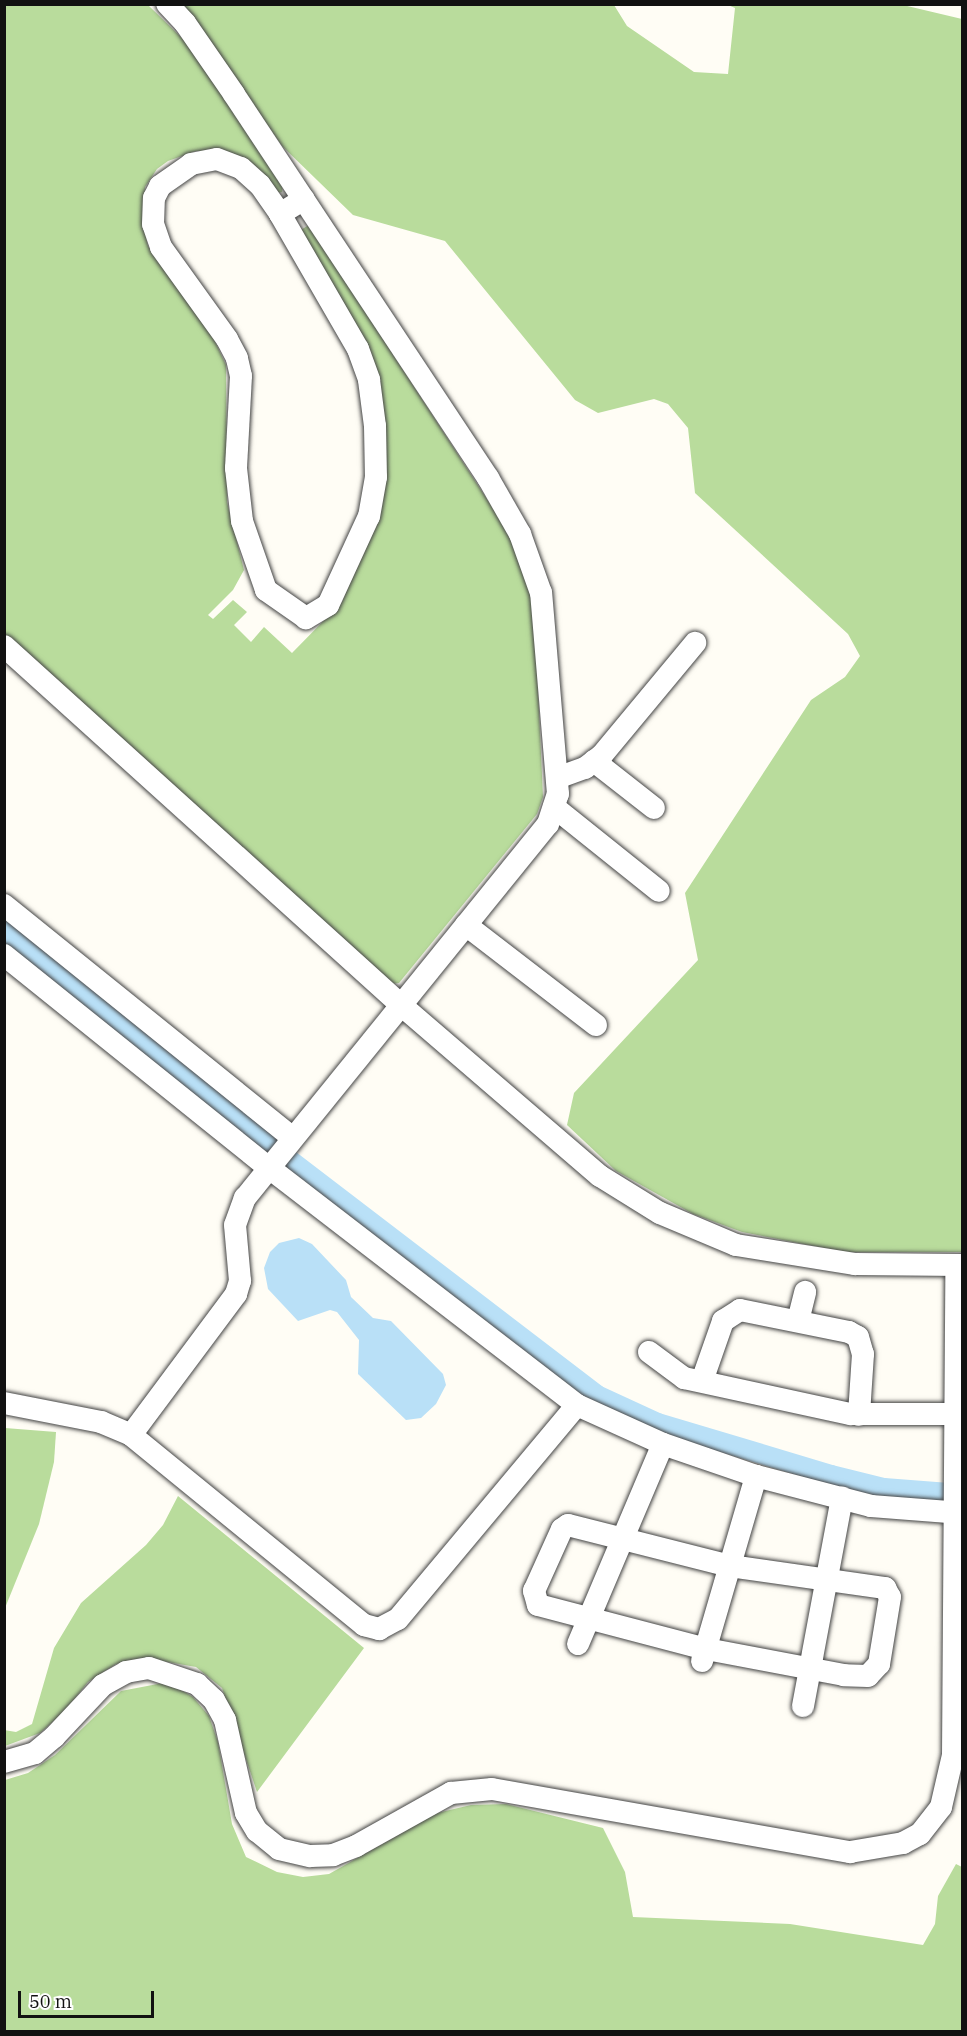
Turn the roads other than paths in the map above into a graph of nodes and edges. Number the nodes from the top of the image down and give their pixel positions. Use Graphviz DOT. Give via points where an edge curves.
graph roads {
  1 [pos="167,4"];
  2 [pos="303,199"];
  3 [pos="280,214"];
  4 [pos="695,643"];
  5 [pos="4,646"];
  6 [pos="594,761"];
  7 [pos="557,778"];
  8 [pos="554,807"];
  9 [pos="654,808"];
  10 [pos="658,891"];
  11 [pos="4,905"];
  12 [pos="466,925"];
  13 [pos="4,955"];
  14 [pos="401,1005"];
  15 [pos="597,1025"];
  16 [pos="280,1153"];
  17 [pos="959,1265"];
  18 [pos="805,1292"];
  19 [pos="798,1321"];
  20 [pos="649,1352"];
  21 [pos="959,1375"];
  22 [pos="702,1381"];
  23 [pos="4,1403"];
  24 [pos="577,1405"];
  25 [pos="954,1414"];
  26 [pos="859,1415"];
  27 [pos="131,1435"];
  28 [pos="663,1444"];
  29 [pos="756,1476"];
  30 [pos="842,1498"];
  31 [pos="956,1503"];
  32 [pos="624,1537"];
  33 [pos="730,1566"];
  34 [pos="827,1581"];
  35 [pos="588,1621"];
  36 [pos="959,1629"];
  37 [pos="578,1644"];
  38 [pos="704,1655"];
  39 [pos="810,1669"];
  40 [pos="803,1706"];
  41 [pos="4,1762"];
  1 -- 2 [label="street" via="185,23"];
  2 -- 3 [label="street"];
  2 -- 7 [label="street" via="488,478 519,534 541,594"];
  3 -- 3 [label="street" via="260,185 241,168 217,159 191,164 160,186 154,198 153,224 161,247 237,358 242,392 236,468 242,521 266,590 306,618 328,605 369,516 376,477 375,426 369,380 358,349"];
  4 -- 6 [label="street"];
  5 -- 14 [label="street"];
  6 -- 7 [label="street"];
  6 -- 9 [label="street"];
  7 -- 8 [label="street"];
  8 -- 10 [label="street"];
  8 -- 12 [label="street" via="548,824"];
  11 -- 16 [label="street"];
  12 -- 14 [label="street"];
  12 -- 15 [label="street"];
  13 -- 16 [label="street"];
  14 -- 16 [label="street"];
  14 -- 17 [label="street" via="600,1176 660,1213 736,1245 801,1257 855,1264"];
  16 -- 24 [label="street"];
  16 -- 27 [label="street" via="237,1213 240,1281 236,1294"];
  17 -- 21 [label="street"];
  18 -- 19 [label="street"];
  19 -- 22 [label="street" via="746,1310 730,1314 723,1321"];
  19 -- 26 [label="street" via="858,1336 864,1354"];
  20 -- 22 [label="street" via="674,1372"];
  21 -- 25 [label="street"];
  22 -- 26 [label="street"];
  23 -- 27 [label="street" via="101,1422"];
  24 -- 27 [label="street" via="398,1619 379,1629 364,1625"];
  24 -- 28 [label="street"];
  25 -- 26 [label="street"];
  25 -- 31 [label="street"];
  28 -- 29 [label="street"];
  28 -- 32 [label="street"];
  29 -- 30 [label="street"];
  29 -- 33 [label="street"];
  30 -- 31 [label="street" via="871,1506"];
  30 -- 34 [label="street"];
  31 -- 36 [label="street"];
  32 -- 33 [label="street"];
  32 -- 35 [label="street"];
  32 -- 35 [label="street" via="578,1525 562,1529 534,1591 538,1605"];
  33 -- 34 [label="street"];
  33 -- 38 [label="street"];
  34 -- 39 [label="street"];
  34 -- 39 [label="street" via="889,1592 879,1664 868,1676"];
  35 -- 37 [label="street"];
  35 -- 38 [label="street"];
  36 -- 41 [label="street" via="953,1755 941,1807 920,1834 886,1849 850,1852 492,1789 451,1793 333,1855 310,1856 279,1849 257,1831 246,1813 225,1720 214,1700 197,1684 149,1668 126,1672 103,1685 34,1753"];
  38 -- 39 [label="street"];
  39 -- 40 [label="street"];
}
